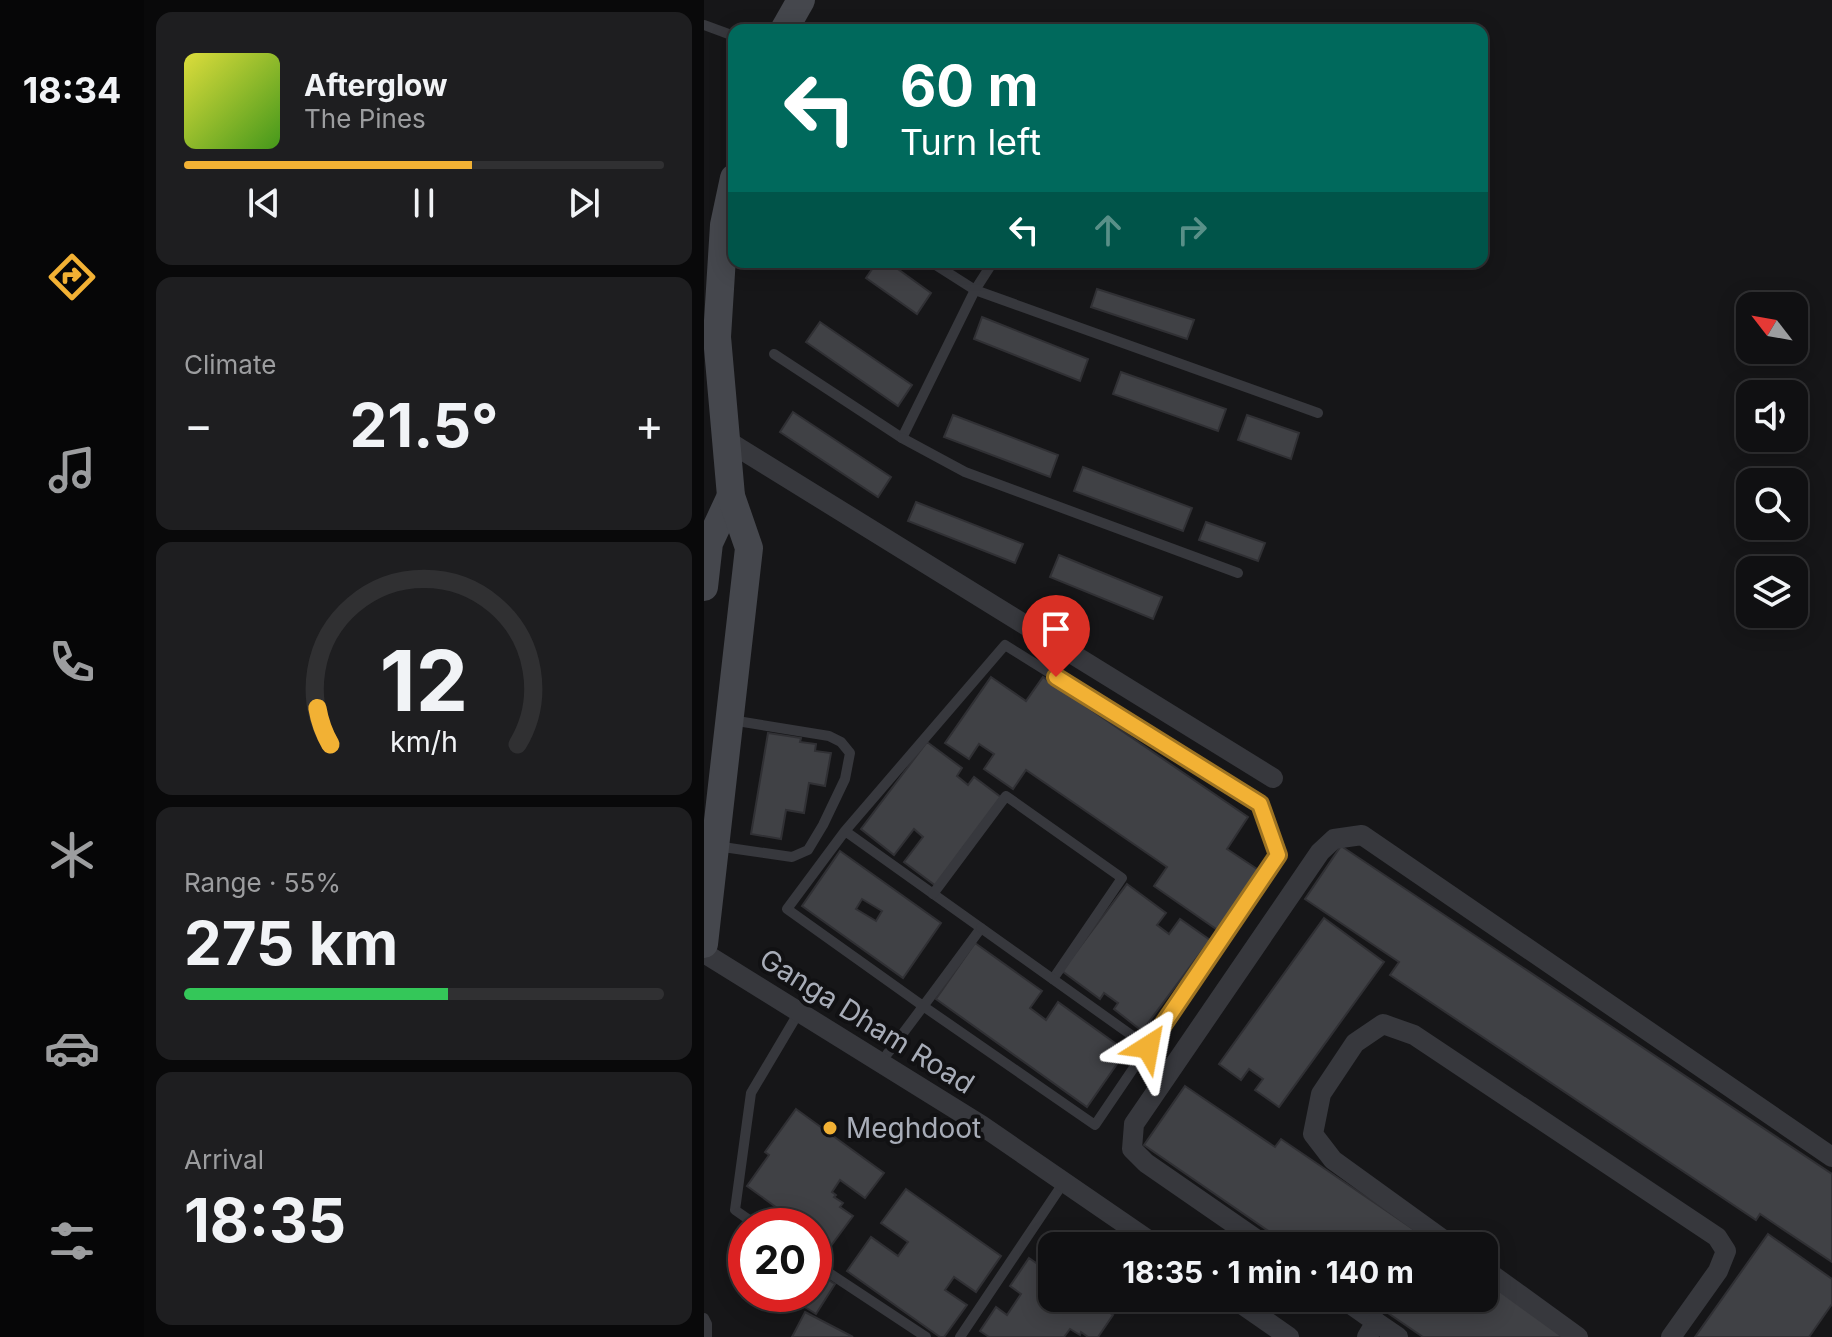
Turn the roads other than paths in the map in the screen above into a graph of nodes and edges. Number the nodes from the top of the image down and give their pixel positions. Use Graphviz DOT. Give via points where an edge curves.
graph roads {
  1 [pos="801,0"];
  2 [pos="787,24"];
  3 [pos="704,25"];
  4 [pos="728,34"];
  5 [pos="728,206"];
  6 [pos="940,268"];
  7 [pos="989,268"];
  8 [pos="975,290"];
  9 [pos="774,354"];
  10 [pos="1318,413"];
  11 [pos="902,438"];
  12 [pos="726,440"];
  13 [pos="731,496"];
  14 [pos="1238,573"];
  15 [pos="704,587"];
  16 [pos="729,719"];
  17 [pos="1273,778"];
  18 [pos="845,831"];
  19 [pos="716,846"];
  20 [pos="933,894"];
  21 [pos="981,928"];
  22 [pos="704,944"];
  23 [pos="704,953"];
  24 [pos="1053,979"];
  25 [pos="923,1006"];
  26 [pos="799,1012"];
  27 [pos="1148,1047"];
  28 [pos="881,1062"];
  29 [pos="1832,1157"];
  30 [pos="1064,1182"];
  31 [pos="735,1208"];
  32 [pos="1137,1232"];
  33 [pos="1246,1232"];
  34 [pos="1433,1232"];
  35 [pos="832,1275"];
  36 [pos="1498,1279"];
  37 [pos="1253,1312"];
  38 [pos="1355,1312"];
  39 [pos="704,1318"];
  40 [pos="1371,1329"];
  41 [pos="707,1337"];
  42 [pos="926,1337"];
  43 [pos="960,1337"];
  44 [pos="1289,1337"];
  45 [pos="1398,1337"];
  46 [pos="1578,1337"];
  47 [pos="1671,1337"];
  1 -- 2 [label="main road"];
  3 -- 4 [label="lane"];
  5 -- 12 [label="main road" via="717,337"];
  6 -- 8 [label="lane"];
  7 -- 8 [label="lane"];
  8 -- 10 [label="lane"];
  8 -- 11 [label="lane"];
  9 -- 11 [label="lane"];
  11 -- 14 [label="lane" via="965,472"];
  12 -- 13 [label="main road"];
  12 -- 17 [label="street"];
  13 -- 15 [label="main road" via="709,543"];
  13 -- 16 [label="main road" via="749,548"];
  16 -- 19 [label="main road"];
  16 -- 19 [label="lane" via="829,736 850,753 845,779 808,850 792,857"];
  18 -- 20 [label="lane"];
  18 -- 25 [label="lane" via="787,909"];
  18 -- 27 [label="lane" via="1005,645 1260,804 1278,855"];
  19 -- 22 [label="main road"];
  20 -- 21 [label="lane"];
  20 -- 24 [label="lane" via="1006,796 1109,868 1122,878"];
  21 -- 24 [label="lane"];
  21 -- 25 [label="lane"];
  23 -- 26 [label="street, Ganga Dham Road"];
  24 -- 27 [label="lane"];
  25 -- 27 [label="lane" via="1095,1125"];
  25 -- 28 [label="lane"];
  26 -- 28 [label="street, Ganga Dham Road"];
  26 -- 31 [label="lane" via="751,1093"];
  28 -- 30 [label="street, Ganga Dham Road"];
  29 -- 33 [label="street" via="1362,835 1334,839 1320,852 1134,1124 1132,1149 1146,1163"];
  30 -- 32 [label="street, Ganga Dham Road"];
  30 -- 43 [label="lane"];
  34 -- 47 [label="street" via="1333,1160 1313,1134 1321,1094 1355,1043 1383,1024 1414,1035 1717,1237 1726,1251 1718,1271"];
  35 -- 42 [label="lane"];
  36 -- 46 [label="street"];
  37 -- 44 [label="street"];
  38 -- 40 [label="street"];
  39 -- 41 [label="lane"];
  40 -- 45 [label="street"];
}
